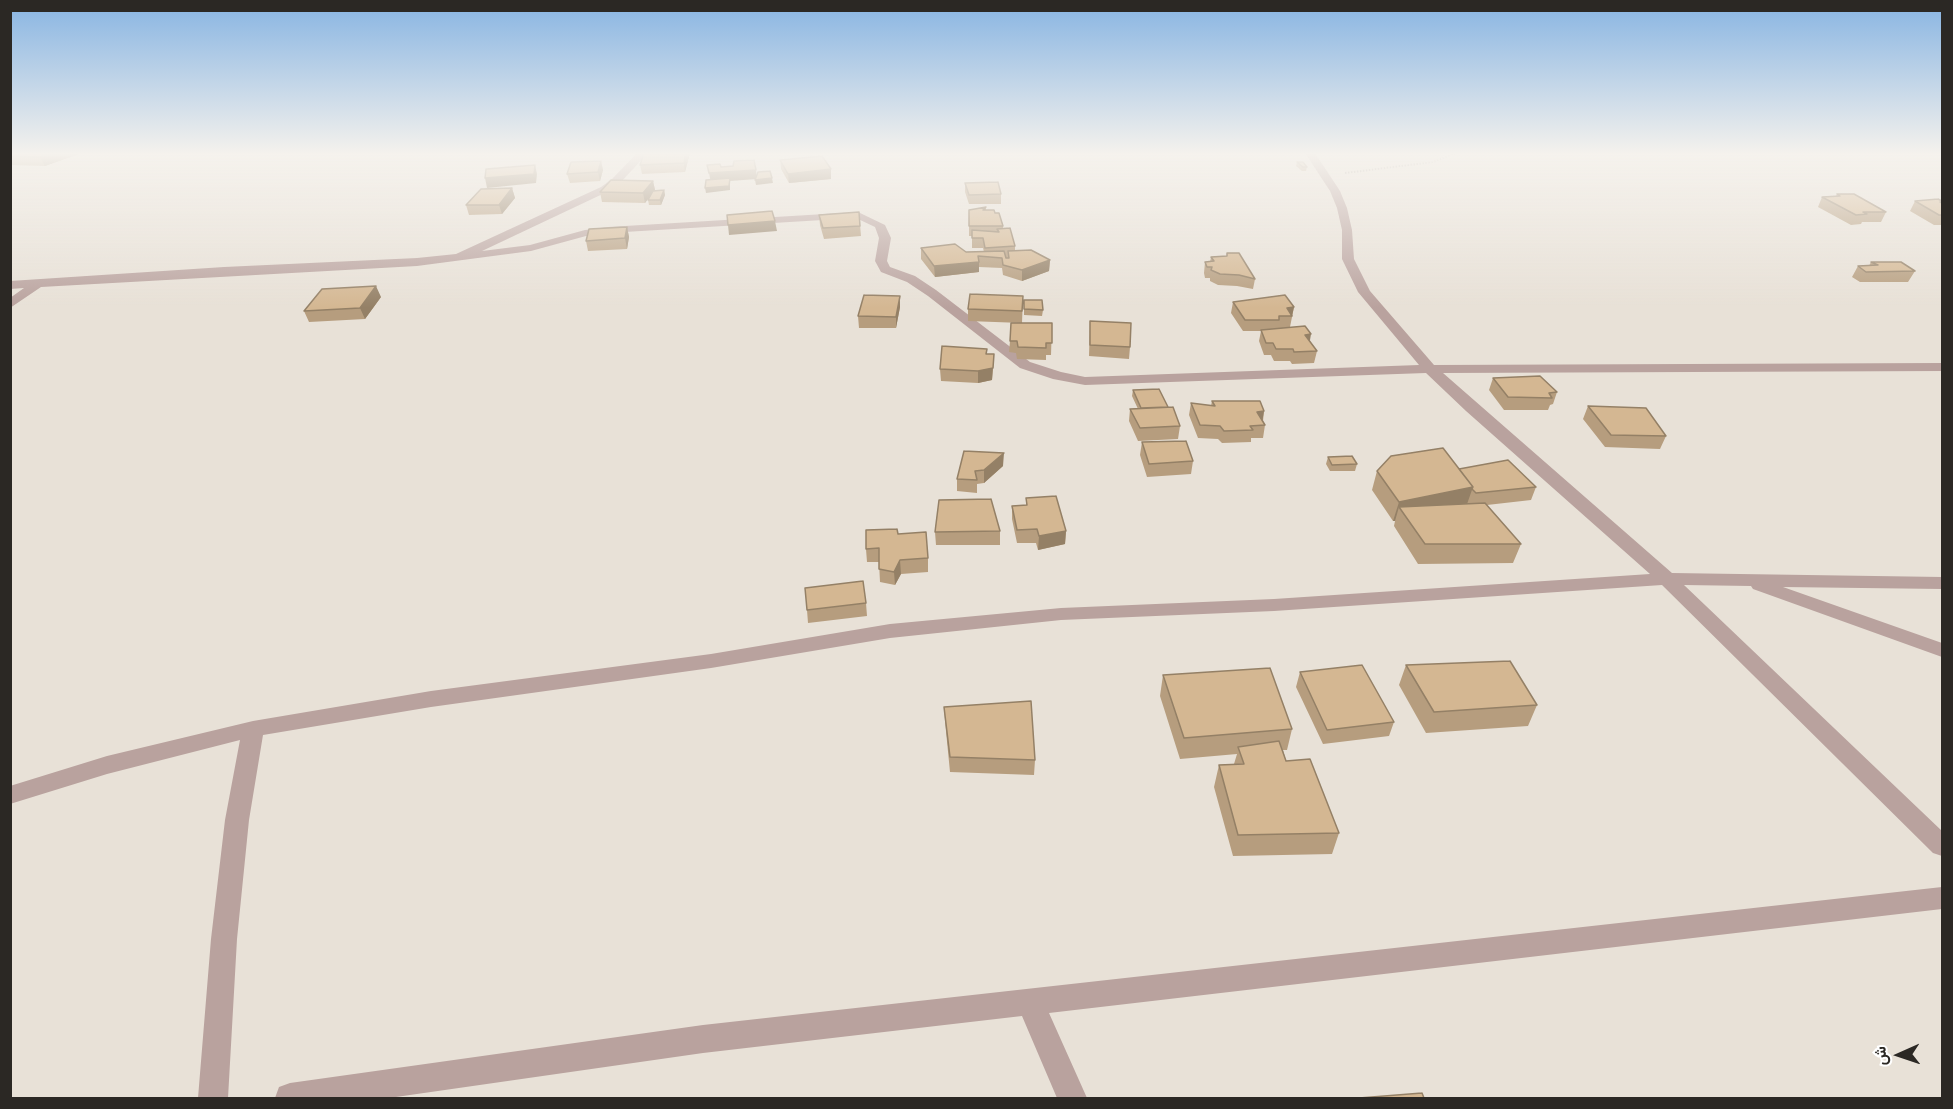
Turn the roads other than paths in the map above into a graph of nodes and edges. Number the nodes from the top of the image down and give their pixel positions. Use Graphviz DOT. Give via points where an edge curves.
graph roads {
  1 [pos="571,205"];
  2 [pos="1340,205"];
  3 [pos="459,257"];
  4 [pos="38,283"];
  5 [pos="10,285"];
  6 [pos="10,304"];
  7 [pos="1942,367"];
  8 [pos="1430,369"];
  9 [pos="1667,579"];
  10 [pos="1747,580"];
  11 [pos="1942,583"];
  12 [pos="1942,650"];
  13 [pos="253,729"];
  14 [pos="10,795"];
  15 [pos="1942,846"];
  16 [pos="1942,898"];
  17 [pos="1030,1002"];
  18 [pos="213,1098"];
  19 [pos="290,1098"];
  20 [pos="1072,1098"];
  1 -- 3 [label="street"];
  2 -- 8 [label="street" via="1352,270 1371,302"];
  3 -- 4 [label="street"];
  3 -- 8 [label="street" via="518,250 608,230 858,215 873,220 883,231 881,261 885,269 925,288 1025,365 1058,376 1097,381"];
  4 -- 5 [label="street"];
  4 -- 6 [label="street"];
  7 -- 8 [label="street"];
  8 -- 9 [label="street"];
  9 -- 10 [label="street"];
  9 -- 13 [label="street" via="1274,605 1061,614 890,631"];
  9 -- 15 [label="street"];
  10 -- 11 [label="street"];
  10 -- 12 [label="street"];
  13 -- 14 [label="street" via="107,765"];
  13 -- 18 [label="street" via="237,820 224,939"];
  16 -- 17 [label="street"];
  17 -- 19 [label="street" via="703,1039"];
  17 -- 20 [label="street"];
}
